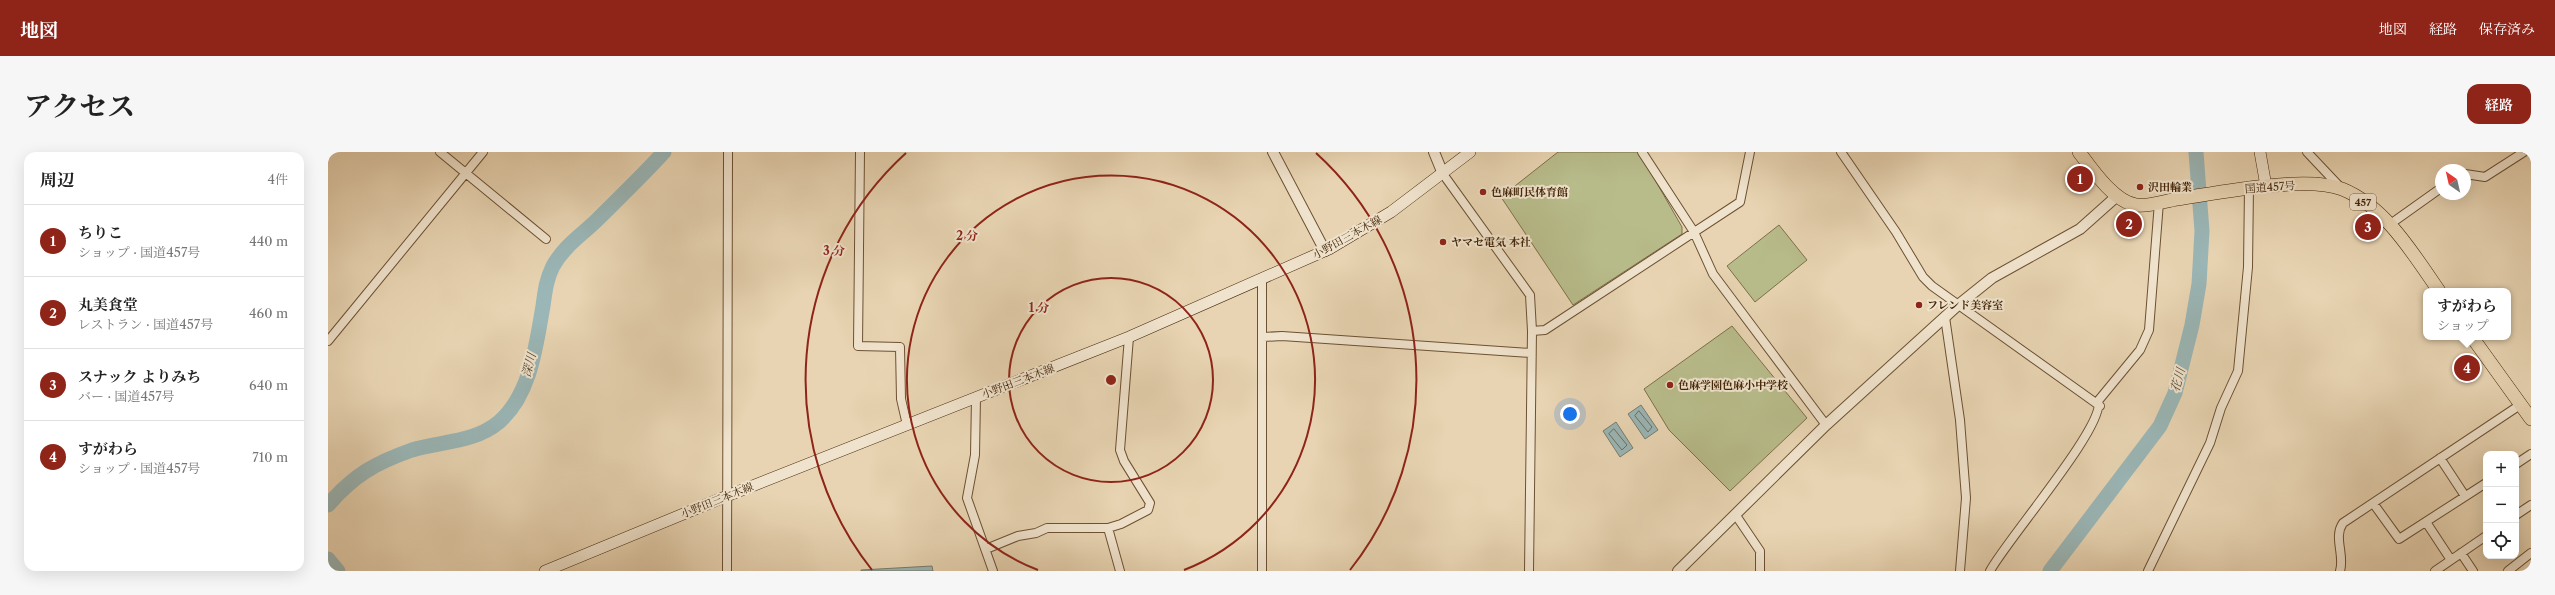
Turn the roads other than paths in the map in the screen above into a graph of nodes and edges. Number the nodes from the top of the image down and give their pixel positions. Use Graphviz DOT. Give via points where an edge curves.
graph roads {
  1 [pos="440,152"];
  2 [pos="483,152"];
  3 [pos="728,152"];
  4 [pos="860,152"];
  5 [pos="1273,152"];
  6 [pos="1434,152"];
  7 [pos="1470,152"];
  8 [pos="1642,152"];
  9 [pos="1750,152"];
  10 [pos="1841,152"];
  11 [pos="2079,152"];
  12 [pos="2260,152"];
  13 [pos="2307,152"];
  14 [pos="2524,152"];
  15 [pos="465,173"];
  16 [pos="1443,174"];
  17 [pos="2471,175"];
  18 [pos="2266,186"];
  19 [pos="2249,187"];
  20 [pos="2342,189"];
  21 [pos="2435,192"];
  22 [pos="2117,196"];
  23 [pos="2159,202"];
  24 [pos="2389,225"];
  25 [pos="1694,232"];
  26 [pos="546,239"];
  27 [pos="1325,251"];
  28 [pos="1262,278"];
  29 [pos="2438,288"];
  30 [pos="1957,306"];
  31 [pos="1946,316"];
  32 [pos="1532,331"];
  33 [pos="1263,336"];
  34 [pos="1129,337"];
  35 [pos="2474,340"];
  36 [pos="328,341"];
  37 [pos="1530,353"];
  38 [pos="976,397"];
  39 [pos="2520,405"];
  40 [pos="2100,406"];
  41 [pos="2531,419"];
  42 [pos="907,425"];
  43 [pos="1826,425"];
  44 [pos="2531,454"];
  45 [pos="2440,458"];
  46 [pos="2519,462"];
  47 [pos="2483,485"];
  48 [pos="727,496"];
  49 [pos="2465,496"];
  50 [pos="2373,503"];
  51 [pos="2530,506"];
  52 [pos="2519,513"];
  53 [pos="1735,514"];
  54 [pos="2426,522"];
  55 [pos="1108,528"];
  56 [pos="2483,538"];
  57 [pos="986,549"];
  58 [pos="2531,553"];
  59 [pos="2461,554"];
  60 [pos="2451,560"];
  61 [pos="545,571"];
  62 [pos="727,571"];
  63 [pos="993,571"];
  64 [pos="1120,571"];
  65 [pos="1262,571"];
  66 [pos="1529,571"];
  67 [pos="1678,571"];
  68 [pos="1760,571"];
  69 [pos="1960,571"];
  70 [pos="1990,571"];
  71 [pos="2148,571"];
  72 [pos="2340,571"];
  73 [pos="2435,571"];
  74 [pos="2473,571"];
  75 [pos="2508,571"];
  1 -- 15 [label="street"];
  2 -- 15 [label="street"];
  3 -- 48 [label="street"];
  4 -- 42 [label="street" via="858,346 900,347 901,399"];
  5 -- 27 [label="street"];
  6 -- 16 [label="street"];
  7 -- 16 [label="main road, 小野田三本木線"];
  8 -- 25 [label="street"];
  9 -- 25 [label="street" via="1740,202"];
  10 -- 30 [label="street" via="1896,232 1923,277"];
  11 -- 22 [label="highway, 国道457号 / 457" via="2095,174"];
  12 -- 18 [label="main road"];
  13 -- 20 [label="street"];
  14 -- 17 [label="street" via="2485,177"];
  15 -- 26 [label="street"];
  15 -- 36 [label="street"];
  16 -- 27 [label="main road, 小野田三本木線" via="1391,212"];
  16 -- 32 [label="street" via="1530,295"];
  18 -- 19 [label="highway, 国道457号 / 457"];
  18 -- 20 [label="highway, 国道457号 / 457" via="2312,184"];
  19 -- 23 [label="highway, 国道457号 / 457"];
  19 -- 71 [label="street" via="2248,267 2238,371 2221,408 2210,443"];
  20 -- 24 [label="highway, 国道457号 / 457" via="2359,199"];
  21 -- 24 [label="street"];
  22 -- 23 [label="highway, 国道457号 / 457" via="2135,205"];
  22 -- 30 [label="street" via="2080,228 1992,278"];
  23 -- 40 [label="street" via="2149,330 2140,350 2098,401"];
  24 -- 29 [label="highway, 国道457号 / 457"];
  25 -- 32 [label="street" via="1545,330"];
  25 -- 43 [label="street" via="1714,274"];
  27 -- 28 [label="main road, 小野田三本木線"];
  28 -- 33 [label="street"];
  28 -- 34 [label="main road, 小野田三本木線"];
  30 -- 31 [label="street"];
  30 -- 40 [label="street"];
  31 -- 43 [label="street"];
  31 -- 69 [label="street" via="1960,420 1966,498"];
  32 -- 37 [label="street"];
  33 -- 37 [label="street"];
  33 -- 65 [label="street"];
  34 -- 38 [label="main road, 小野田三本木線"];
  34 -- 55 [label="street" via="1120,450 1150,503 1148,510"];
  35 -- 39 [label="highway"];
  37 -- 66 [label="street"];
  38 -- 42 [label="main road, 小野田三本木線"];
  38 -- 57 [label="street" via="975,455 967,498"];
  39 -- 41 [label="highway"];
  39 -- 45 [label="street"];
  40 -- 70 [label="street" via="2098,415 2072,457"];
  42 -- 48 [label="main road, 小野田三本木線"];
  43 -- 53 [label="street"];
  44 -- 46 [label="street"];
  45 -- 49 [label="street"];
  45 -- 50 [label="street"];
  47 -- 49 [label="street"];
  48 -- 61 [label="main road, 小野田三本木線"];
  48 -- 62 [label="street"];
  49 -- 54 [label="street"];
  50 -- 54 [label="street" via="2399,539"];
  50 -- 72 [label="street" via="2340,528"];
  51 -- 52 [label="street"];
  53 -- 67 [label="street"];
  53 -- 68 [label="street" via="1760,551"];
  54 -- 60 [label="street"];
  55 -- 57 [label="street" via="1047,528"];
  55 -- 64 [label="street"];
  56 -- 59 [label="street"];
  57 -- 63 [label="street"];
  58 -- 75 [label="street"];
  59 -- 60 [label="street"];
  59 -- 74 [label="street"];
  60 -- 73 [label="street"];
}
